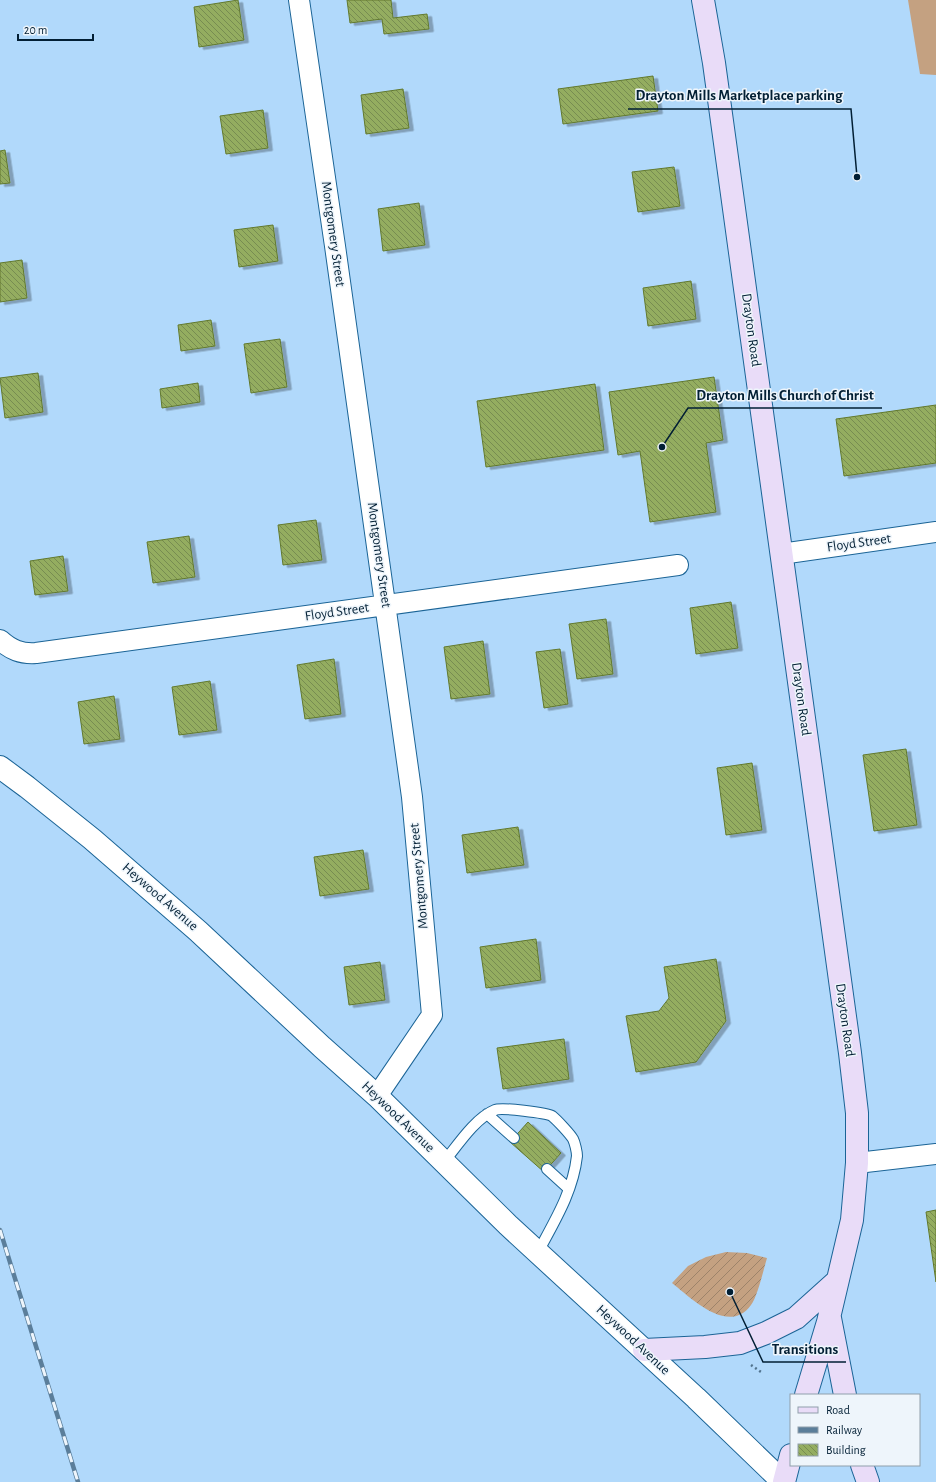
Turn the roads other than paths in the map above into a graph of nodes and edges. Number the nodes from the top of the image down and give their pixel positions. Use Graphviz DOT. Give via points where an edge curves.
graph roads {
  1 [pos="299,0"];
  2 [pos="703,0"];
  3 [pos="936,532"];
  4 [pos="781,554"];
  5 [pos="678,565"];
  6 [pos="386,606"];
  7 [pos="0,640"];
  8 [pos="0,767"];
  9 [pos="377,1096"];
  10 [pos="488,1114"];
  11 [pos="514,1138"];
  12 [pos="936,1154"];
  13 [pos="444,1162"];
  14 [pos="857,1163"];
  15 [pos="547,1169"];
  16 [pos="569,1189"];
  17 [pos="538,1252"];
  18 [pos="836,1282"];
  19 [pos="830,1315"];
  20 [pos="644,1350"];
  21 [pos="806,1394"];
  22 [pos="845,1394"];
  23 [pos="790,1458"];
  24 [pos="862,1466"];
  25 [pos="783,1482"];
  26 [pos="868,1482"];
  1 -- 6 [label="street, Montgomery Street"];
  2 -- 4 [label="main road, Drayton Road" via="714,63"];
  3 -- 4 [label="street, Floyd Street"];
  4 -- 14 [label="main road, Drayton Road" via="850,1053 857,1113"];
  5 -- 6 [label="street, Floyd Street"];
  6 -- 7 [label="street, Floyd Street" via="36,654 15,651"];
  6 -- 9 [label="street, Montgomery Street" via="412,797 432,1015"];
  8 -- 9 [label="street, Heywood Avenue" via="92,839 198,930"];
  9 -- 13 [label="street, Heywood Avenue"];
  10 -- 11 [label="lane"];
  10 -- 13 [label="lane" via="474,1126"];
  10 -- 16 [label="lane" via="496,1109 551,1115 572,1138 577,1155"];
  12 -- 14 [label="street"];
  13 -- 17 [label="street, Heywood Avenue"];
  14 -- 18 [label="main road, Drayton Road" via="852,1220"];
  15 -- 16 [label="lane"];
  16 -- 17 [label="lane" via="563,1206"];
  17 -- 20 [label="street, Heywood Avenue"];
  18 -- 19 [label="main road, Drayton Road"];
  18 -- 20 [label="main road" via="796,1318 740,1343 705,1348"];
  19 -- 21 [label="main road, Drayton Road"];
  19 -- 22 [label="main road"];
  20 -- 25 [label="street, Heywood Avenue"];
  23 -- 25 [label="main road"];
  24 -- 26 [label="main road"];
}
